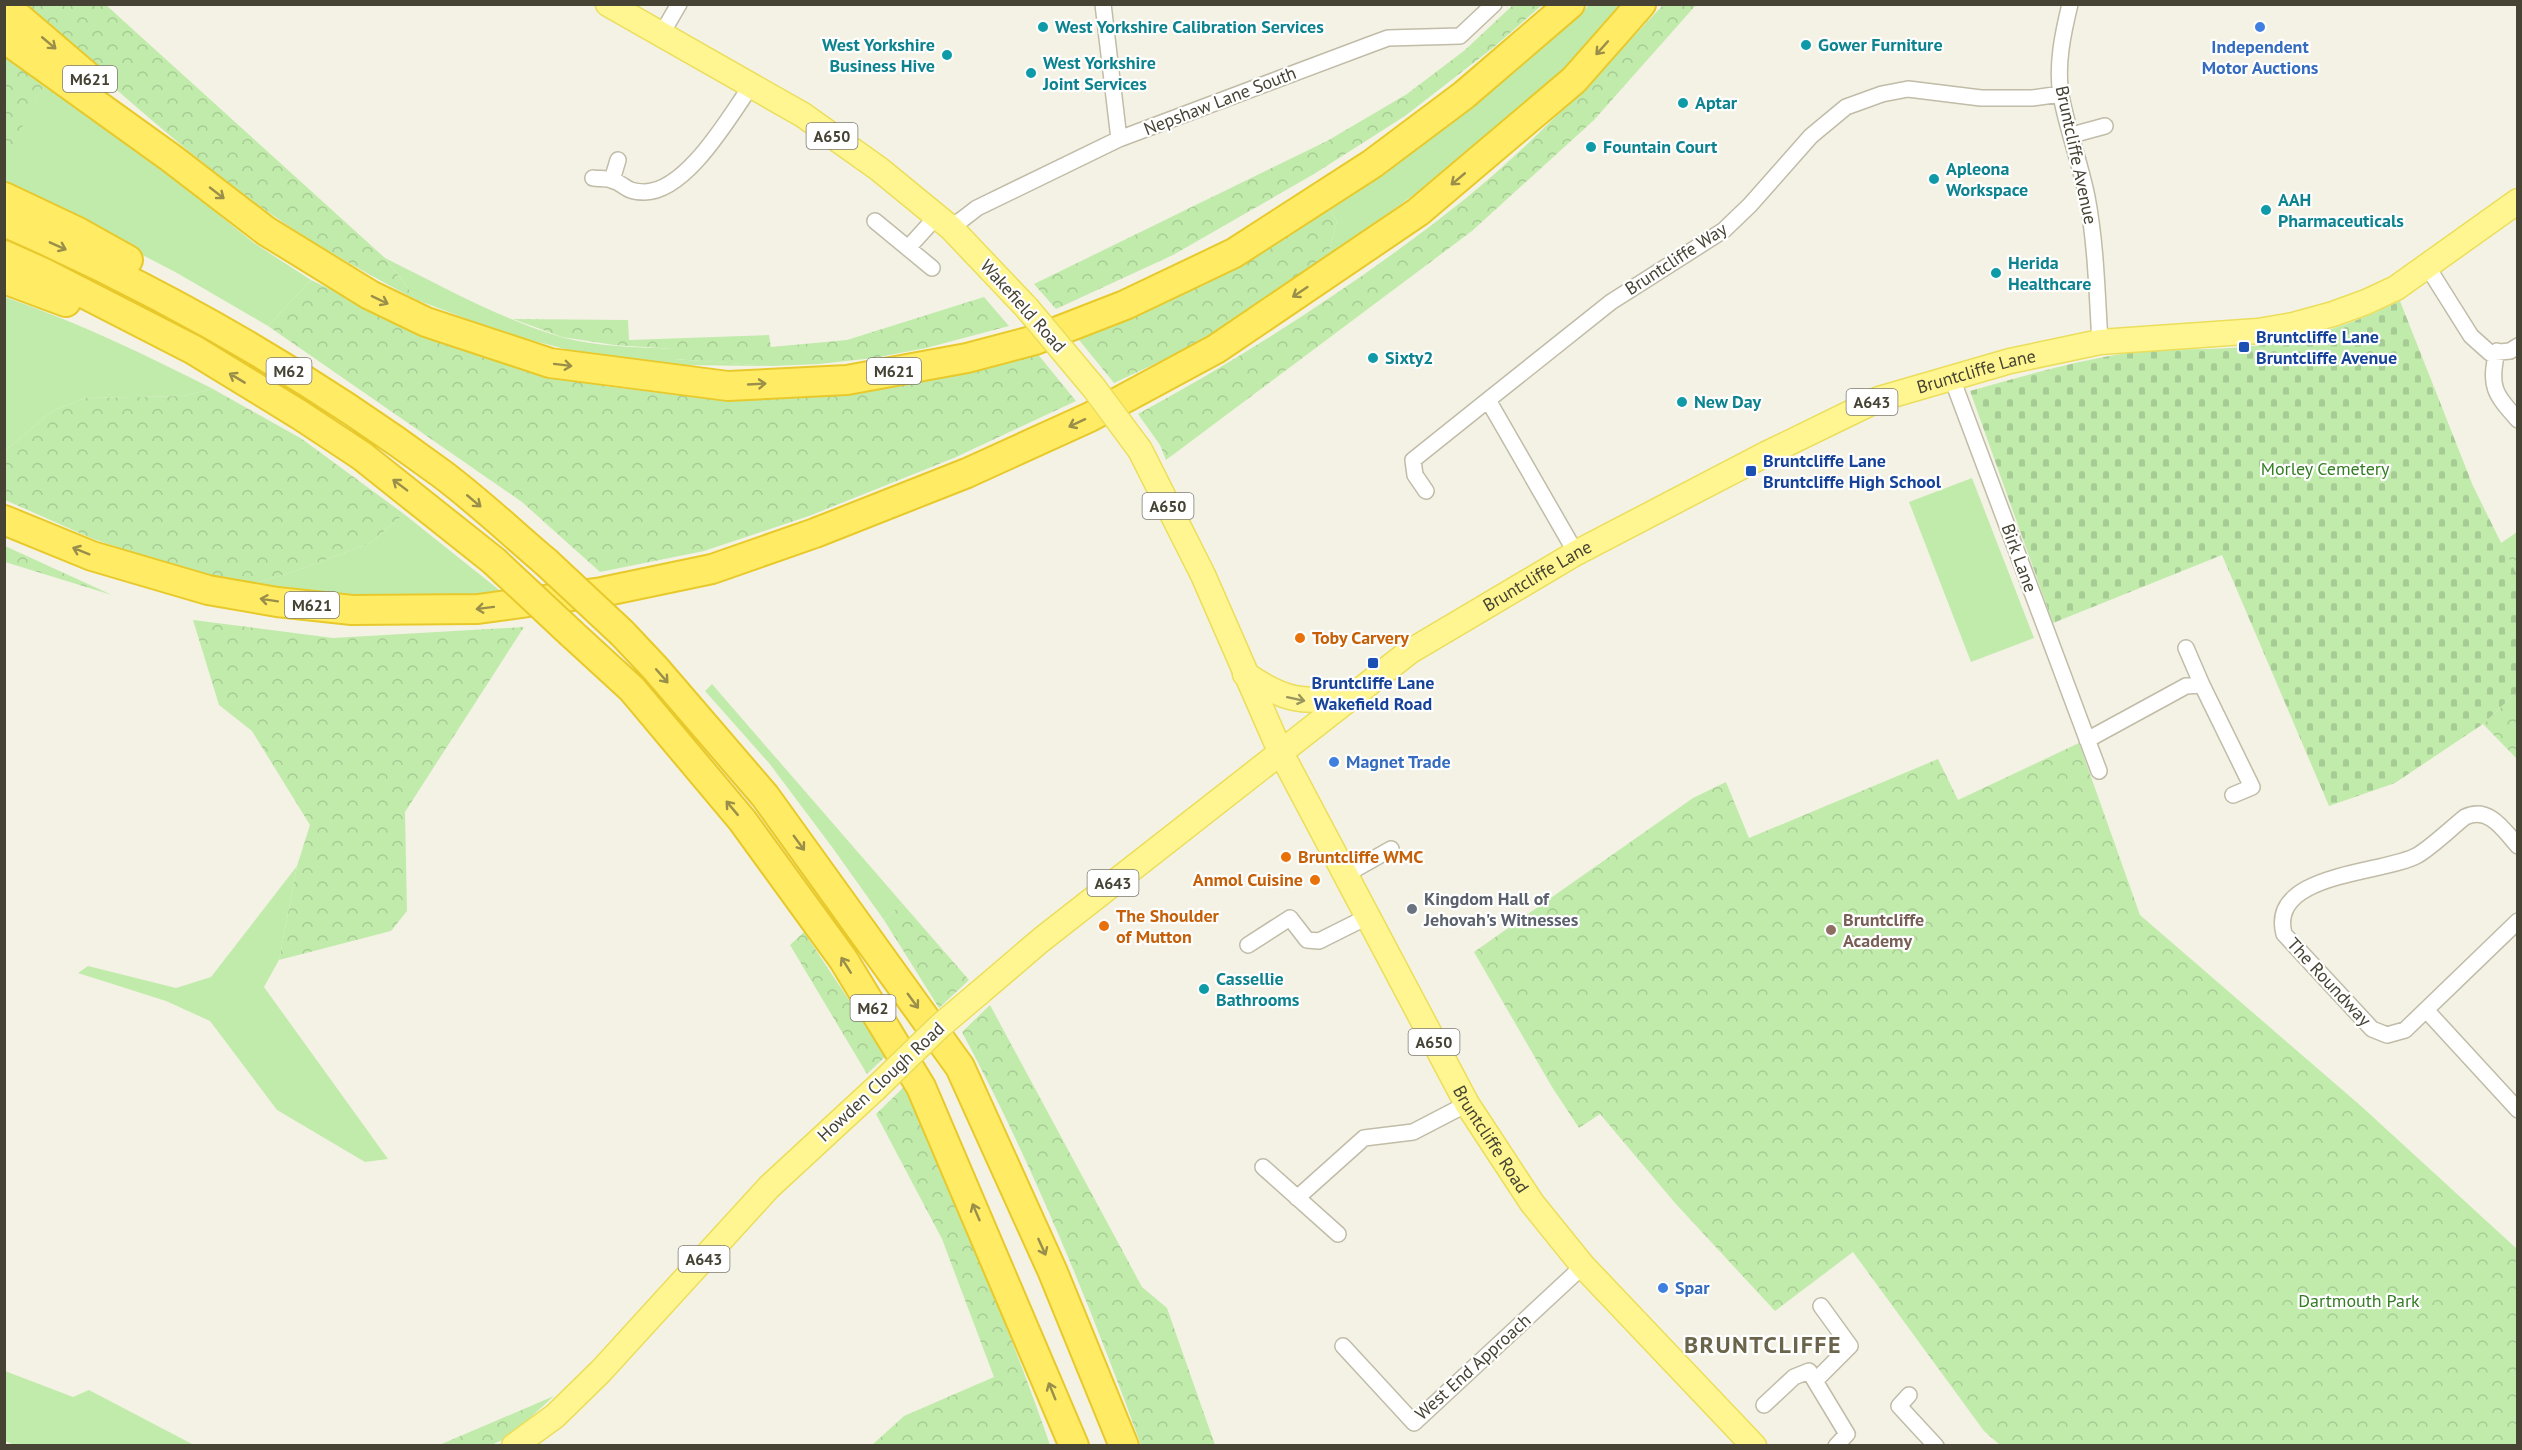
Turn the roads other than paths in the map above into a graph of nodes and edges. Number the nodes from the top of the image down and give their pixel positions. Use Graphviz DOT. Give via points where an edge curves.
graph roads {
  1 [pos="608,4"];
  2 [pos="679,4"];
  3 [pos="1103,4"];
  4 [pos="1494,4"];
  5 [pos="1570,4"];
  6 [pos="1641,4"];
  7 [pos="2070,4"];
  8 [pos="4,5"];
  9 [pos="661,35"];
  10 [pos="4,38"];
  11 [pos="751,86"];
  12 [pos="2061,94"];
  13 [pos="2105,126"];
  14 [pos="2072,135"];
  15 [pos="1119,139"];
  16 [pos="171,158"];
  17 [pos="618,160"];
  18 [pos="592,178"];
  19 [pos="612,180"];
  20 [pos="4,197"];
  21 [pos="2517,201"];
  22 [pos="876,221"];
  23 [pos="4,222"];
  24 [pos="944,222"];
  25 [pos="908,248"];
  26 [pos="4,255"];
  27 [pos="2427,266"];
  28 [pos="932,268"];
  29 [pos="4,279"];
  30 [pos="2100,342"];
  31 [pos="2517,346"];
  32 [pos="194,350"];
  33 [pos="2497,351"];
  34 [pos="1951,376"];
  35 [pos="1488,400"];
  36 [pos="2517,420"];
  37 [pos="443,475"];
  38 [pos="1426,491"];
  39 [pos="6,520"];
  40 [pos="1576,553"];
  41 [pos="2186,648"];
  42 [pos="1245,674"];
  43 [pos="2202,685"];
  44 [pos="1353,695"];
  45 [pos="2087,740"];
  46 [pos="1280,751"];
  47 [pos="2099,771"];
  48 [pos="2233,795"];
  49 [pos="2517,846"];
  50 [pos="1391,849"];
  51 [pos="1345,875"];
  52 [pos="1367,916"];
  53 [pos="2517,921"];
  54 [pos="1248,945"];
  55 [pos="2427,1011"];
  56 [pos="1467,1104"];
  57 [pos="2517,1110"];
  58 [pos="1263,1167"];
  59 [pos="1297,1198"];
  60 [pos="1338,1234"];
  61 [pos="1582,1266"];
  62 [pos="1821,1306"];
  63 [pos="1343,1347"];
  64 [pos="1816,1380"];
  65 [pos="1764,1405"];
  66 [pos="1899,1405"];
  67 [pos="514,1446"];
  68 [pos="1074,1446"];
  69 [pos="1124,1446"];
  70 [pos="1754,1446"];
  71 [pos="1836,1446"];
  72 [pos="1936,1446"];
  1 -- 9 [label="main road, Wakefield Road / A650"];
  2 -- 9 [label="street"];
  3 -- 15 [label="street"];
  4 -- 15 [label="street, Nepshaw Lane South" via="1460,36 1388,38"];
  16 -- 5 [label="highway, M621, one-way" via="316,264 417,318 482,342 550,363 728,386 847,380 967,358 1035,340 1125,305 1234,253 1372,164 1464,95"];
  6 -- 39 [label="highway, M621, one-way" via="1574,80 1418,212 1216,349 1090,417 967,473 816,533 711,569 602,592 478,609 352,610 208,590 92,555"];
  7 -- 12 [label="street, Bruntcliffe Avenue" via="2059,69"];
  8 -- 16 [label="highway, M621, one-way" via="77,67"];
  9 -- 11 [label="main road, Wakefield Road / A650"];
  10 -- 16 [label="highway, M621"];
  11 -- 19 [label="street" via="705,151 674,182 648,192 629,191"];
  11 -- 24 [label="main road, Wakefield Road / A650" via="803,115"];
  12 -- 14 [label="street, Bruntcliffe Avenue"];
  12 -- 35 [label="street, Bruntcliffe Way" via="1981,98 1908,89 1846,107 1811,136 1724,230 1611,302"];
  13 -- 14 [label="street"];
  14 -- 30 [label="street, Bruntcliffe Avenue" via="2093,239"];
  15 -- 24 [label="street, Nepshaw Lane South"];
  17 -- 19 [label="street"];
  18 -- 19 [label="street"];
  20 -- 37 [label="highway" via="78,232 293,358"];
  21 -- 27 [label="main road, Bruntcliffe Lane / A643"];
  22 -- 25 [label="street"];
  23 -- 37 [label="highway, M62, one-way" via="69,250 211,326 304,380"];
  24 -- 25 [label="street, Nepshaw Lane South"];
  24 -- 42 [label="main road, Wakefield Road / A650, bridge" via="1027,308 1140,450 1203,575"];
  25 -- 28 [label="street"];
  26 -- 32 [label="highway, M62"];
  27 -- 30 [label="main road, Bruntcliffe Lane / A643" via="2396,288 2366,302 2293,325"];
  27 -- 33 [label="street" via="2471,336 2490,353"];
  29 -- 32 [label="highway, M62"];
  30 -- 34 [label="main road, Bruntcliffe Lane / A643"];
  31 -- 33 [label="street" via="2510,351"];
  68 -- 32 [label="highway, M62, one-way, bridge" via="921,1087 843,959 742,820 632,688 494,561 362,456"];
  33 -- 36 [label="street" via="2494,390"];
  34 -- 40 [label="main road, Bruntcliffe Lane / A643" via="1879,399"];
  34 -- 45 [label="street, Birk Lane"];
  35 -- 38 [label="street, Bruntcliffe Way" via="1413,460 1415,476"];
  35 -- 40 [label="street"];
  37 -- 69 [label="highway, M62, one-way, bridge" via="546,562 655,668 765,796 960,1067 1052,1270"];
  40 -- 44 [label="main road, Bruntcliffe Lane / A643" via="1409,652"];
  41 -- 43 [label="street"];
  42 -- 44 [label="main road, one-way" via="1292,699 1329,700"];
  42 -- 46 [label="main road, Wakefield Road / A650"];
  43 -- 45 [label="street" via="2186,686"];
  43 -- 48 [label="street" via="2252,787"];
  44 -- 46 [label="main road, Bruntcliffe Lane / A643"];
  45 -- 47 [label="street, Birk Lane"];
  46 -- 51 [label="main road, Bruntcliffe Road / A650"];
  46 -- 67 [label="main road, Howden Clough Road / A643, bridge" via="1041,940 940,1026 769,1187 586,1386 555,1416"];
  49 -- 55 [label="street, The Roundway" via="2493,819 2481,812 2473,813 2417,855 2326,880 2304,892 2283,915 2284,934 2372,1029 2397,1034"];
  50 -- 51 [label="street"];
  51 -- 52 [label="main road, Bruntcliffe Road / A650"];
  52 -- 54 [label="street" via="1319,941 1307,940 1290,918"];
  52 -- 56 [label="main road, Bruntcliffe Road / A650"];
  53 -- 55 [label="street, The Roundway"];
  55 -- 57 [label="street"];
  56 -- 59 [label="street" via="1413,1132 1364,1138"];
  56 -- 61 [label="main road, Bruntcliffe Road / A650" via="1532,1203"];
  58 -- 59 [label="street"];
  59 -- 60 [label="street"];
  61 -- 63 [label="street, West End Approach" via="1414,1424"];
  61 -- 70 [label="main road, Bruntcliffe Road / A650"];
  62 -- 64 [label="street" via="1850,1347"];
  64 -- 65 [label="street" via="1809,1371 1794,1377"];
  64 -- 71 [label="street" via="1847,1434"];
  66 -- 72 [label="street"];
}
